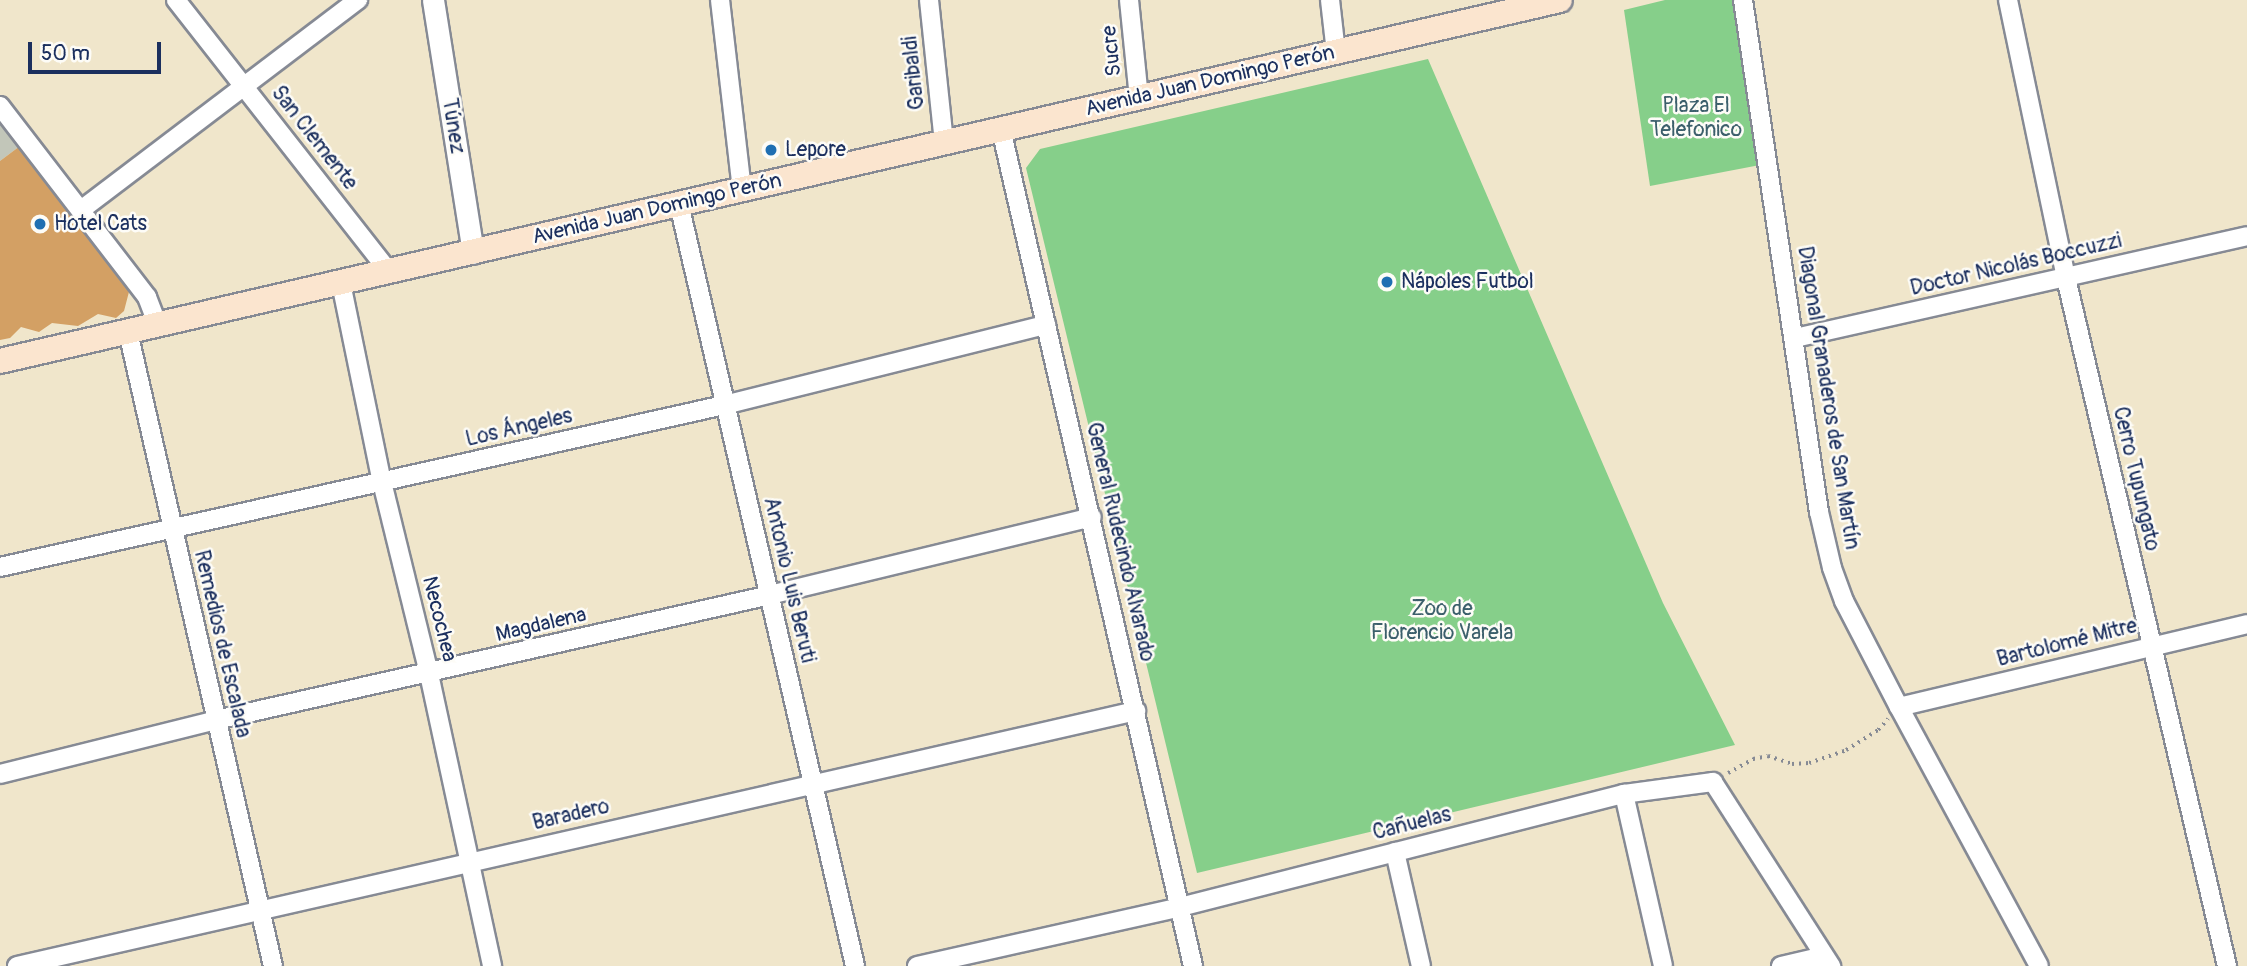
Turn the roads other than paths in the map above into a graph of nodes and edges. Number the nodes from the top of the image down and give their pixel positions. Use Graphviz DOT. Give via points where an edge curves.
graph roads {
  1 [pos="176,0"];
  2 [pos="358,0"];
  3 [pos="433,0"];
  4 [pos="720,0"];
  5 [pos="929,0"];
  6 [pos="1129,0"];
  7 [pos="1330,0"];
  8 [pos="1560,0"];
  9 [pos="1743,0"];
  10 [pos="2008,0"];
  11 [pos="1336,53"];
  12 [pos="245,86"];
  13 [pos="1139,98"];
  14 [pos="0,106"];
  15 [pos="1001,129"];
  16 [pos="944,142"];
  17 [pos="742,189"];
  18 [pos="679,204"];
  19 [pos="81,210"];
  20 [pos="2247,236"];
  21 [pos="473,253"];
  22 [pos="389,272"];
  23 [pos="2066,278"];
  24 [pos="341,284"];
  25 [pos="1046,325"];
  26 [pos="158,326"];
  27 [pos="128,332"];
  28 [pos="1795,338"];
  29 [pos="0,361"];
  30 [pos="724,405"];
  31 [pos="382,482"];
  32 [pos="1092,517"];
  33 [pos="172,528"];
  34 [pos="0,567"];
  35 [pos="770,595"];
  36 [pos="2247,624"];
  37 [pos="2151,646"];
  38 [pos="429,674"];
  39 [pos="1899,708"];
  40 [pos="1136,711"];
  41 [pos="216,720"];
  42 [pos="0,774"];
  43 [pos="811,785"];
  44 [pos="1624,794"];
  45 [pos="1395,852"];
  46 [pos="470,862"];
  47 [pos="1180,907"];
  48 [pos="260,909"];
  49 [pos="1827,961"];
  50 [pos="17,966"];
  51 [pos="273,966"];
  52 [pos="492,966"];
  53 [pos="855,966"];
  54 [pos="917,966"];
  55 [pos="1193,966"];
  56 [pos="1421,966"];
  57 [pos="1663,966"];
  58 [pos="1782,966"];
  59 [pos="2039,966"];
  60 [pos="2227,966"];
  1 -- 12 [label="street, San Clemente"];
  2 -- 12 [label="street"];
  3 -- 21 [label="street, Túnez"];
  4 -- 17 [label="street"];
  5 -- 16 [label="street, Garibaldi"];
  6 -- 13 [label="street, Sucre"];
  7 -- 11 [label="street"];
  8 -- 11 [label="main road, Avenida Juan Domingo Perón"];
  9 -- 28 [label="street, Diagonal Granaderos de San Martín"];
  10 -- 23 [label="street, Cerro Tupungato"];
  11 -- 13 [label="main road, Avenida Juan Domingo Perón"];
  12 -- 19 [label="street"];
  12 -- 22 [label="street, San Clemente"];
  13 -- 15 [label="main road, Avenida Juan Domingo Perón"];
  14 -- 19 [label="street"];
  15 -- 16 [label="main road, Avenida Juan Domingo Perón"];
  15 -- 25 [label="street, General Rudecindo Alvarado"];
  16 -- 17 [label="main road, Avenida Juan Domingo Perón"];
  17 -- 18 [label="main road, Avenida Juan Domingo Perón"];
  18 -- 21 [label="main road, Avenida Juan Domingo Perón"];
  18 -- 30 [label="street, Antonio Luis Beruti"];
  19 -- 26 [label="street" via="147,297"];
  20 -- 23 [label="street, Doctor Nicolás Boccuzzi"];
  21 -- 22 [label="main road, Avenida Juan Domingo Perón"];
  22 -- 24 [label="main road, Avenida Juan Domingo Perón"];
  23 -- 28 [label="street, Doctor Nicolás Boccuzzi"];
  23 -- 37 [label="street, Cerro Tupungato"];
  24 -- 26 [label="main road, Avenida Juan Domingo Perón"];
  24 -- 31 [label="street, Necochea"];
  25 -- 30 [label="street, Los Ángeles"];
  25 -- 32 [label="street, General Rudecindo Alvarado"];
  26 -- 27 [label="main road, Avenida Juan Domingo Perón"];
  27 -- 29 [label="main road, Avenida Juan Domingo Perón"];
  27 -- 33 [label="street, Remedios de Escalada"];
  28 -- 39 [label="street, Diagonal Granaderos de San Martín" via="1819,512 1832,568"];
  30 -- 31 [label="street, Los Ángeles"];
  30 -- 35 [label="street, Antonio Luis Beruti"];
  31 -- 33 [label="street, Los Ángeles"];
  31 -- 38 [label="street, Necochea"];
  32 -- 35 [label="street, Magdalena"];
  32 -- 40 [label="street, General Rudecindo Alvarado"];
  33 -- 34 [label="street, Los Ángeles"];
  33 -- 41 [label="street, Remedios de Escalada"];
  35 -- 38 [label="street, Magdalena"];
  35 -- 43 [label="street, Antonio Luis Beruti"];
  36 -- 37 [label="street, Bartolomé Mitre"];
  37 -- 39 [label="street, Bartolomé Mitre"];
  37 -- 60 [label="street, Cerro Tupungato"];
  38 -- 41 [label="street, Magdalena"];
  38 -- 46 [label="street, Necochea"];
  39 -- 59 [label="street, Diagonal Granaderos de San Martín"];
  40 -- 43 [label="street, Baradero"];
  40 -- 47 [label="street, General Rudecindo Alvarado"];
  41 -- 42 [label="street, Magdalena"];
  41 -- 48 [label="street, Remedios de Escalada"];
  43 -- 46 [label="street, Baradero"];
  43 -- 53 [label="street, Antonio Luis Beruti"];
  44 -- 45 [label="street, Cañuelas"];
  44 -- 49 [label="street, Cañuelas" via="1713,782"];
  44 -- 57 [label="street"];
  45 -- 47 [label="street, Cañuelas"];
  45 -- 56 [label="street"];
  46 -- 48 [label="street, Baradero"];
  46 -- 52 [label="street, Necochea"];
  47 -- 54 [label="street, Cañuelas"];
  47 -- 55 [label="street, General Rudecindo Alvarado"];
  48 -- 50 [label="street, Baradero"];
  48 -- 51 [label="street, Remedios de Escalada"];
  49 -- 58 [label="street"];
}
